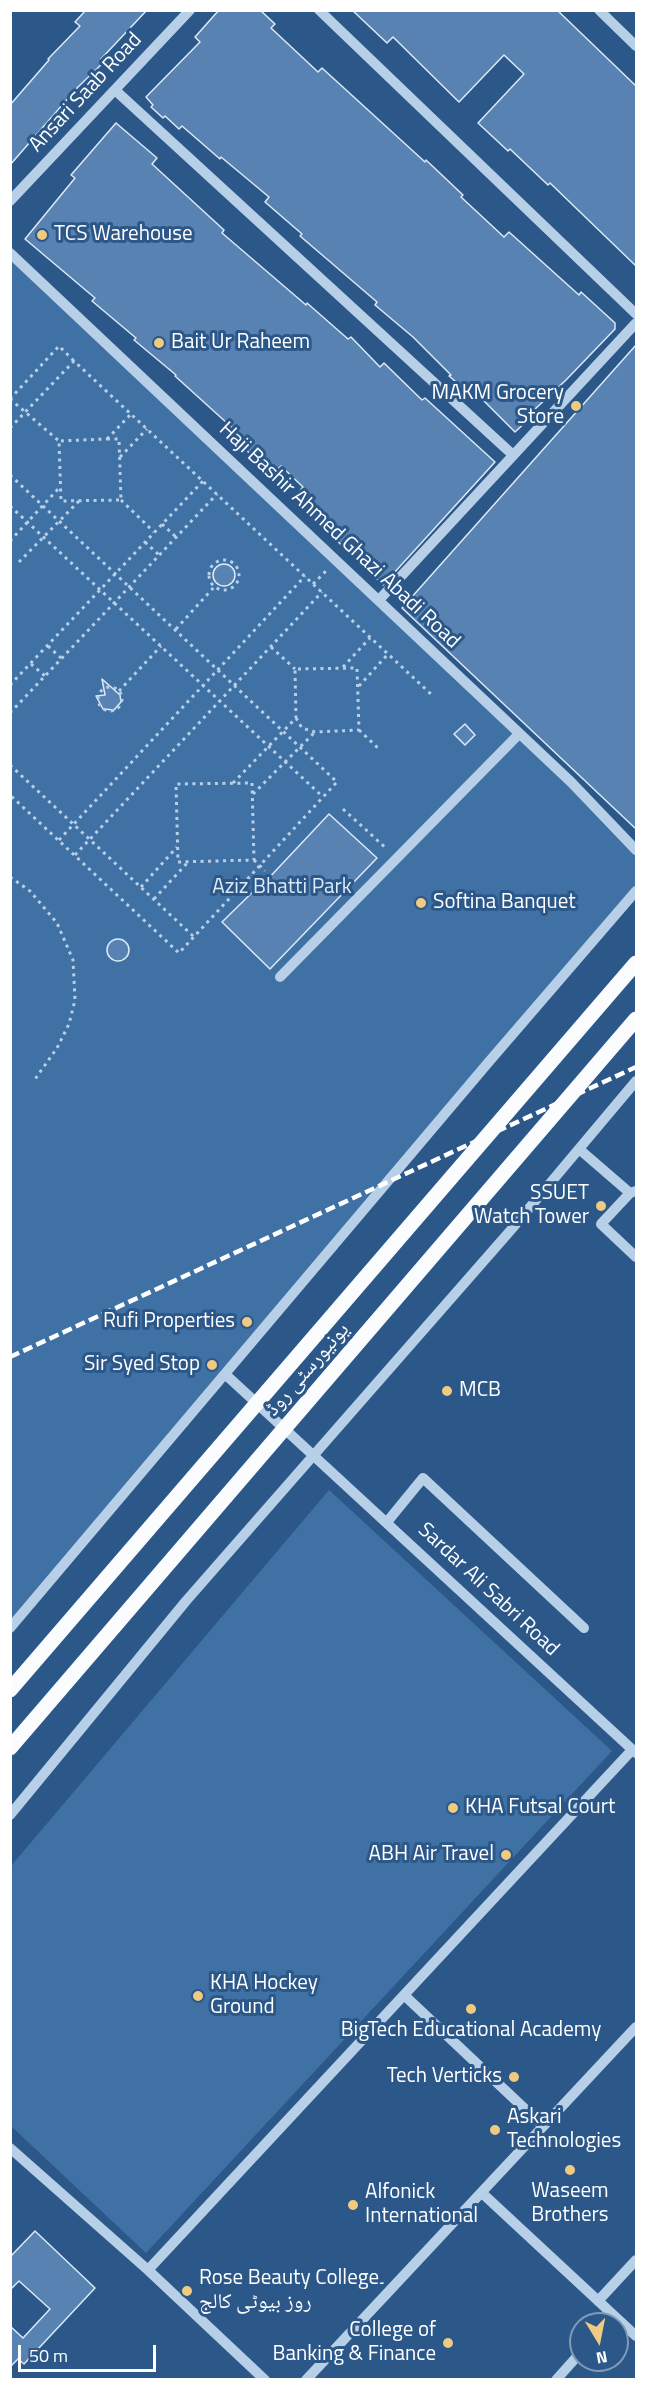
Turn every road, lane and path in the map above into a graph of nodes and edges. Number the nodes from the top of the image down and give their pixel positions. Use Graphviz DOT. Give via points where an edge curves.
graph roads {
  1 [pos="190,10"];
  2 [pos="319,10"];
  3 [pos="599,10"];
  4 [pos="636,46"];
  5 [pos="115,90"];
  6 [pos="10,201"];
  7 [pos="10,253"];
  8 [pos="636,314"];
  9 [pos="636,323"];
  10 [pos="74,361"];
  11 [pos="10,399"];
  12 [pos="25,412"];
  13 [pos="131,414"];
  14 [pos="10,428"];
  15 [pos="147,429"];
  16 [pos="107,439"];
  17 [pos="59,441"];
  18 [pos="513,455"];
  19 [pos="120,458"];
  20 [pos="10,475"];
  21 [pos="203,481"];
  22 [pos="61,487"];
  23 [pos="217,494"];
  24 [pos="121,500"];
  25 [pos="79,501"];
  26 [pos="10,506"];
  27 [pos="43,506"];
  28 [pos="59,521"];
  29 [pos="28,522"];
  30 [pos="162,524"];
  31 [pos="154,532"];
  32 [pos="176,537"];
  33 [pos="10,541"];
  34 [pos="145,542"];
  35 [pos="159,555"];
  36 [pos="19,562"];
  37 [pos="115,574"];
  38 [pos="305,576"];
  39 [pos="129,586"];
  40 [pos="215,586"];
  41 [pos="100,589"];
  42 [pos="322,592"];
  43 [pos="379,600"];
  44 [pos="114,602"];
  45 [pos="175,630"];
  46 [pos="370,638"];
  47 [pos="48,646"];
  48 [pos="161,646"];
  49 [pos="271,647"];
  50 [pos="388,654"];
  51 [pos="61,658"];
  52 [pos="31,664"];
  53 [pos="342,668"];
  54 [pos="295,669"];
  55 [pos="218,670"];
  56 [pos="45,676"];
  57 [pos="10,685"];
  58 [pos="203,686"];
  59 [pos="234,686"];
  60 [pos="358,687"];
  61 [pos="119,691"];
  62 [pos="433,696"];
  63 [pos="220,701"];
  64 [pos="10,712"];
  65 [pos="296,718"];
  66 [pos="359,730"];
  67 [pos="284,731"];
  68 [pos="315,732"];
  69 [pos="519,734"];
  70 [pos="269,747"];
  71 [pos="300,747"];
  72 [pos="380,750"];
  73 [pos="285,762"];
  74 [pos="10,765"];
  75 [pos="233,783"];
  76 [pos="10,795"];
  77 [pos="253,795"];
  78 [pos="323,797"];
  79 [pos="343,809"];
  80 [pos="74,824"];
  81 [pos="90,839"];
  82 [pos="59,840"];
  83 [pos="177,847"];
  84 [pos="636,850"];
  85 [pos="75,855"];
  86 [pos="397,858"];
  87 [pos="254,860"];
  88 [pos="188,862"];
  89 [pos="259,866"];
  90 [pos="265,871"];
  91 [pos="10,878"];
  92 [pos="141,886"];
  93 [pos="636,891"];
  94 [pos="154,899"];
  95 [pos="194,936"];
  96 [pos="636,963"];
  97 [pos="280,977"];
  98 [pos="636,1018"];
  99 [pos="636,1081"];
  100 [pos="33,1082"];
  101 [pos="579,1149"];
  102 [pos="633,1192"];
  103 [pos="636,1257"];
  104 [pos="225,1374"];
  105 [pos="314,1454"];
  106 [pos="387,1522"];
  107 [pos="10,1628"];
  108 [pos="584,1628"];
  109 [pos="10,1690"];
  110 [pos="10,1748"];
  111 [pos="634,1752"];
  112 [pos="10,1815"];
  113 [pos="404,1995"];
  114 [pos="636,2027"];
  115 [pos="543,2126"];
  116 [pos="10,2148"];
  117 [pos="482,2193"];
  118 [pos="636,2260"];
  119 [pos="148,2270"];
  120 [pos="598,2301"];
  121 [pos="605,2312"];
  122 [pos="569,2365"];
  123 [pos="265,2379"];
  124 [pos="306,2379"];
  125 [pos="556,2379"];
  1 -- 5 [label="street, Ansari Saab Road"];
  2 -- 8 [label="street"];
  3 -- 4 [label="street"];
  5 -- 6 [label="street, Ansari Saab Road"];
  5 -- 18 [label="street"];
  7 -- 43 [label="street, Haji Bashir Ahmed Ghazi Abadi Road"];
  9 -- 18 [label="street"];
  10 -- 11 [label="path" via="59,346"];
  10 -- 12 [label="path"];
  10 -- 13 [label="path"];
  11 -- 12 [label="path"];
  12 -- 14 [label="path"];
  12 -- 17 [label="path"];
  13 -- 15 [label="path"];
  13 -- 16 [label="path"];
  15 -- 19 [label="path"];
  15 -- 21 [label="path"];
  16 -- 17 [label="path"];
  16 -- 19 [label="path" via="119,439"];
  17 -- 22 [label="path"];
  18 -- 43 [label="street"];
  19 -- 24 [label="path"];
  20 -- 27 [label="path"];
  21 -- 23 [label="path"];
  21 -- 30 [label="path"];
  22 -- 25 [label="path" via="61,501"];
  22 -- 27 [label="path"];
  23 -- 32 [label="path"];
  23 -- 38 [label="path"];
  24 -- 25 [label="path"];
  24 -- 31 [label="path"];
  25 -- 28 [label="path"];
  26 -- 29 [label="path"];
  27 -- 28 [label="path"];
  27 -- 29 [label="path"];
  28 -- 36 [label="path"];
  28 -- 37 [label="path"];
  29 -- 33 [label="path"];
  29 -- 41 [label="path"];
  30 -- 31 [label="path"];
  30 -- 32 [label="path"];
  31 -- 34 [label="path"];
  32 -- 35 [label="path"];
  34 -- 35 [label="path"];
  34 -- 37 [label="path"];
  35 -- 39 [label="path"];
  37 -- 39 [label="path"];
  37 -- 41 [label="path"];
  38 -- 42 [label="path"];
  38 -- 55 [label="path"];
  39 -- 44 [label="path"];
  39 -- 45 [label="path"];
  40 -- 40 [label="path" via="210,575 212,566 225,560 234,564 239,572 234,586 225,590"];
  40 -- 45 [label="path"];
  41 -- 44 [label="path"];
  41 -- 47 [label="path"];
  42 -- 46 [label="path"];
  42 -- 49 [label="path"];
  43 -- 69 [label="street, Haji Bashir Ahmed Ghazi Abadi Road"];
  44 -- 48 [label="path"];
  44 -- 51 [label="path"];
  45 -- 55 [label="path"];
  46 -- 50 [label="path"];
  46 -- 53 [label="path"];
  47 -- 51 [label="path"];
  47 -- 52 [label="path"];
  48 -- 58 [label="path"];
  48 -- 61 [label="path"];
  49 -- 54 [label="path"];
  49 -- 59 [label="path"];
  50 -- 60 [label="path"];
  50 -- 62 [label="path"];
  51 -- 56 [label="path"];
  52 -- 56 [label="path"];
  52 -- 57 [label="path"];
  53 -- 54 [label="path"];
  53 -- 60 [label="path" via="357,668"];
  54 -- 65 [label="path"];
  55 -- 58 [label="path"];
  55 -- 59 [label="path"];
  56 -- 64 [label="path"];
  58 -- 63 [label="path"];
  58 -- 80 [label="path"];
  59 -- 63 [label="path"];
  59 -- 67 [label="path"];
  60 -- 66 [label="path"];
  61 -- 61 [label="path" via="122,696 118,708 108,712 101,708 98,697 102,690 109,687"];
  63 -- 70 [label="path"];
  63 -- 81 [label="path"];
  65 -- 67 [label="path"];
  65 -- 68 [label="path" via="302,728"];
  66 -- 68 [label="path"];
  66 -- 72 [label="path"];
  67 -- 70 [label="path"];
  67 -- 71 [label="path"];
  68 -- 71 [label="path"];
  69 -- 84 [label="street, Haji Bashir Ahmed Ghazi Abadi Road"];
  69 -- 86 [label="street"];
  70 -- 73 [label="path"];
  70 -- 75 [label="path"];
  71 -- 73 [label="path"];
  71 -- 78 [label="path" via="337,782"];
  73 -- 77 [label="path"];
  73 -- 78 [label="path"];
  74 -- 80 [label="path"];
  75 -- 77 [label="path" via="252,783"];
  75 -- 83 [label="path" via="176,784"];
  76 -- 82 [label="path"];
  77 -- 87 [label="path"];
  78 -- 89 [label="path"];
  79 -- 86 [label="path"];
  80 -- 81 [label="path"];
  80 -- 82 [label="path"];
  81 -- 85 [label="path"];
  81 -- 92 [label="path"];
  82 -- 85 [label="path"];
  83 -- 88 [label="path" via="178,862"];
  83 -- 92 [label="path"];
  85 -- 95 [label="path" via="179,952"];
  86 -- 97 [label="street"];
  87 -- 88 [label="path"];
  87 -- 89 [label="path"];
  88 -- 94 [label="path"];
  89 -- 90 [label="path"];
  89 -- 95 [label="path"];
  91 -- 100 [label="path" via="30,891 57,923 73,960 75,1000 69,1024"];
  92 -- 94 [label="path"];
  93 -- 104 [label="street"];
  94 -- 95 [label="path"];
  96 -- 109 [label="main road, یونیورسٹی روڈ, bridge"];
  98 -- 110 [label="main road, یونیورسٹی روڈ, bridge"];
  99 -- 101 [label="street"];
  101 -- 102 [label="street"];
  101 -- 105 [label="street"];
  102 -- 103 [label="street" via="601,1224"];
  104 -- 105 [label="street, Sardar Ali Sabri Road"];
  104 -- 107 [label="street"];
  105 -- 106 [label="street, Sardar Ali Sabri Road"];
  105 -- 112 [label="street" via="186,1601"];
  106 -- 108 [label="street" via="423,1478"];
  106 -- 111 [label="street, Sardar Ali Sabri Road"];
  111 -- 113 [label="street"];
  113 -- 115 [label="street"];
  113 -- 119 [label="street"];
  114 -- 115 [label="street"];
  115 -- 117 [label="street"];
  116 -- 119 [label="street"];
  117 -- 120 [label="street"];
  117 -- 124 [label="street"];
  118 -- 120 [label="street"];
  119 -- 123 [label="street"];
  120 -- 121 [label="street"];
  122 -- 125 [label="street"];
}
